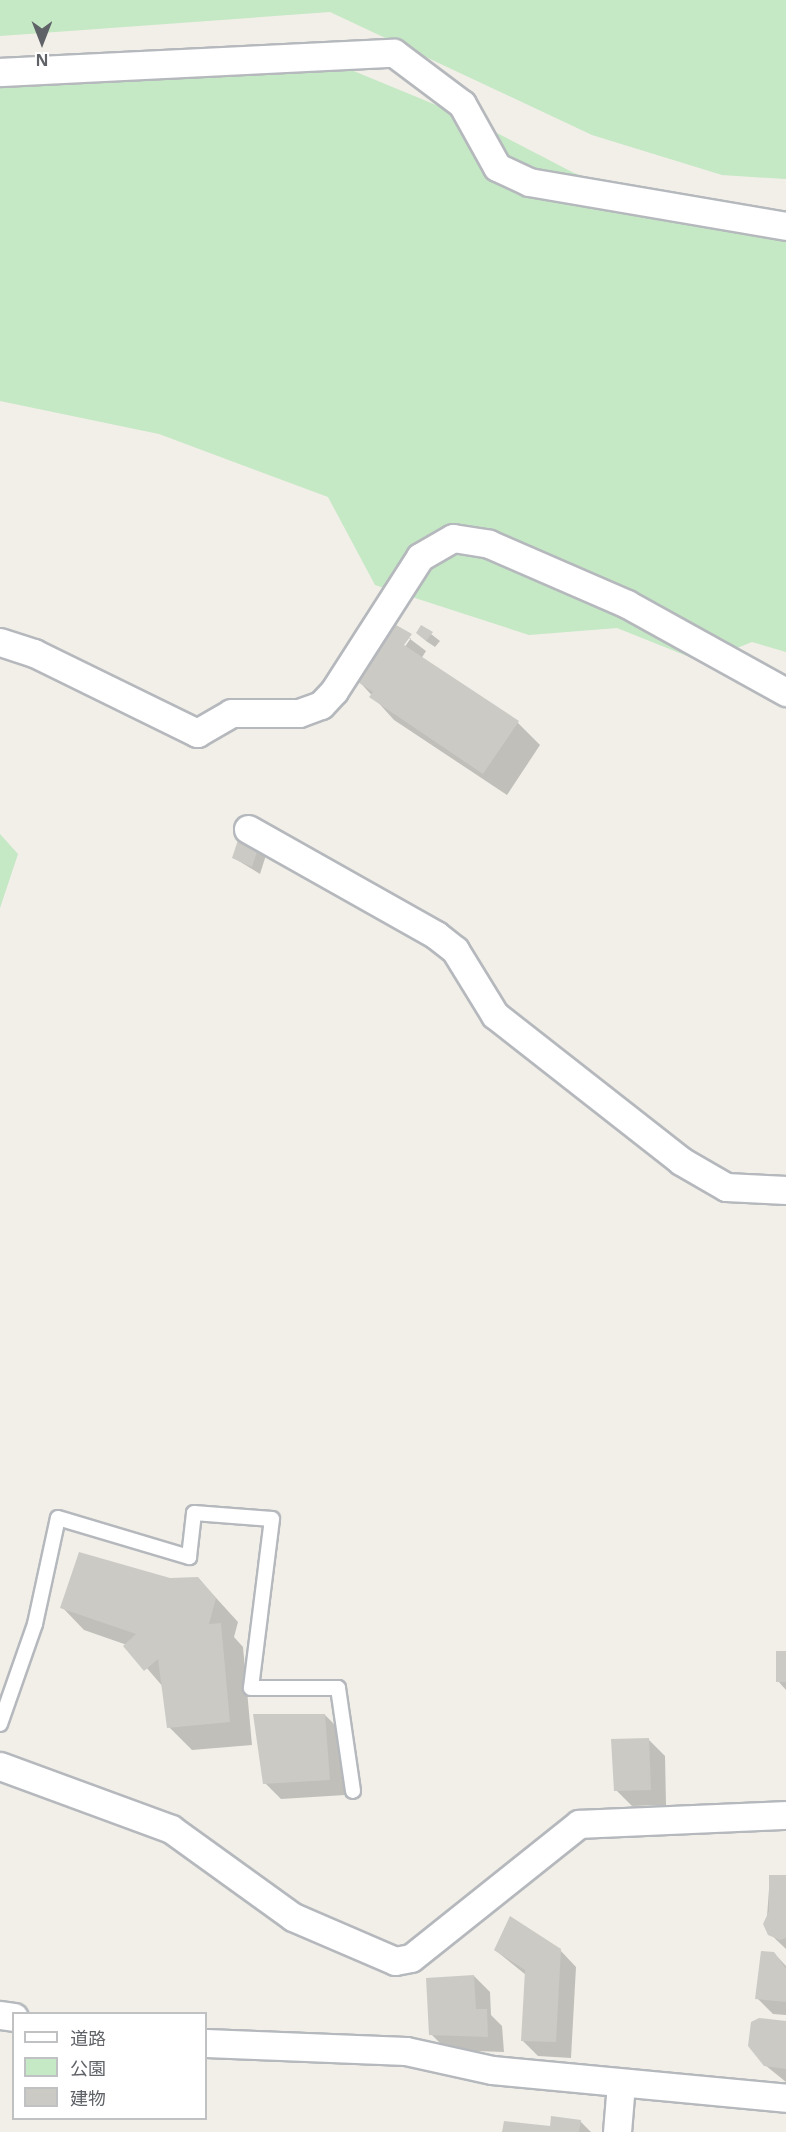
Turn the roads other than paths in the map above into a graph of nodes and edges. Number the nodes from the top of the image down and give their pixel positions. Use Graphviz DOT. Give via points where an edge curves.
graph roads {
  1 [pos="0,72"];
  2 [pos="786,226"];
  3 [pos="0,642"];
  4 [pos="786,692"];
  5 [pos="248,829"];
  6 [pos="786,1190"];
  7 [pos="0,1724"];
  8 [pos="0,1766"];
  9 [pos="353,1791"];
  10 [pos="786,1815"];
  11 [pos="207,2043"];
  12 [pos="621,2083"];
  13 [pos="786,2098"];
  14 [pos="617,2132"];
  1 -- 2 [label="street" via="394,53 462,104 497,167 529,182"];
  3 -- 4 [label="street" via="34,653 197,733 231,713 299,713 321,705 334,691 420,557 453,538 489,544 627,604"];
  5 -- 6 [label="street" via="436,934 455,950 495,1015 681,1161 726,1187"];
  7 -- 9 [label="lane" via="35,1624 58,1518 189,1557 194,1513 272,1520 251,1688 338,1688"];
  8 -- 10 [label="street" via="171,1829 293,1917 395,1960 411,1958 579,1824"];
  11 -- 12 [label="street" via="406,2051 492,2070"];
  12 -- 13 [label="street"];
  12 -- 14 [label="street"];
}
